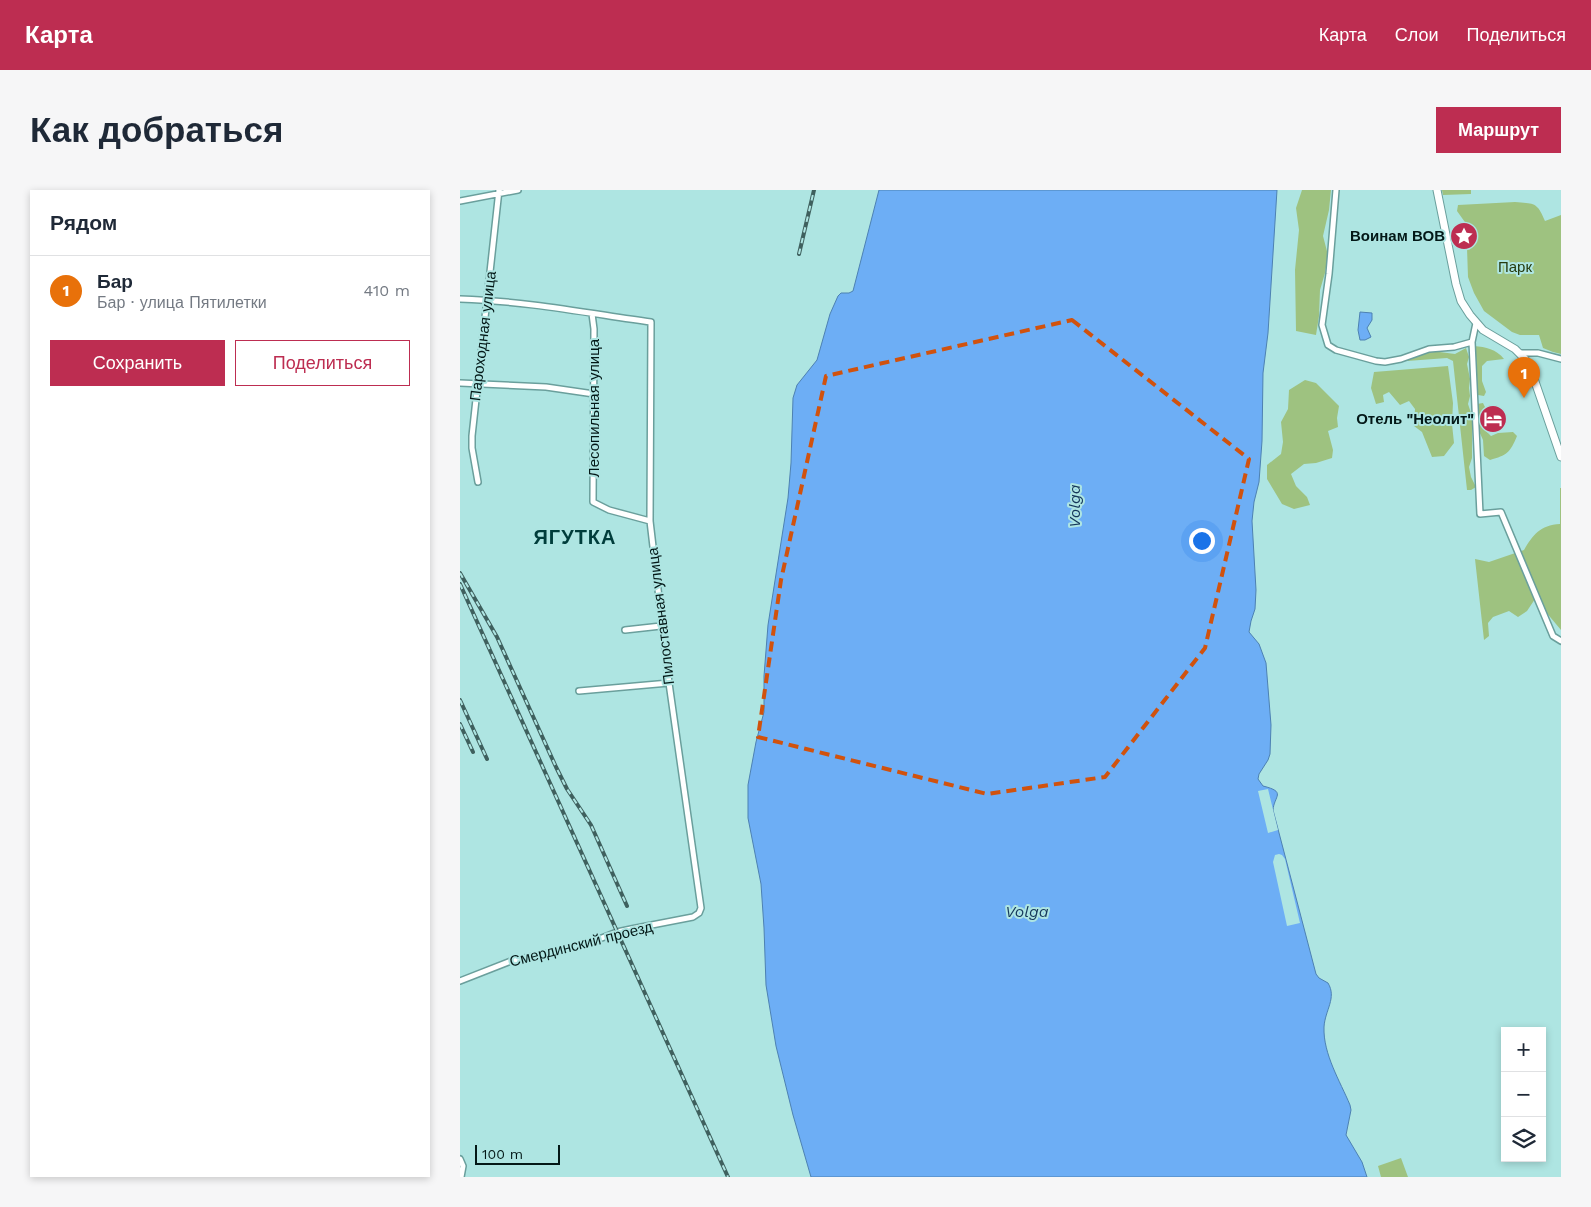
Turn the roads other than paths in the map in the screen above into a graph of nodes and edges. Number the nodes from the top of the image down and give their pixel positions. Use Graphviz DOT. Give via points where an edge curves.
graph roads {
  1 [pos="518,190"];
  2 [pos="1336,190"];
  3 [pos="1437,190"];
  4 [pos="499,192"];
  5 [pos="460,202"];
  6 [pos="460,299"];
  7 [pos="487,300"];
  8 [pos="592,314"];
  9 [pos="1476,323"];
  10 [pos="1472,342"];
  11 [pos="1520,353"];
  12 [pos="1561,359"];
  13 [pos="460,383"];
  14 [pos="478,384"];
  15 [pos="594,394"];
  16 [pos="1561,457"];
  17 [pos="478,482"];
  18 [pos="650,521"];
  19 [pos="661,626"];
  20 [pos="625,630"];
  21 [pos="1561,641"];
  22 [pos="669,683"];
  23 [pos="579,691"];
  24 [pos="700,908"];
  25 [pos="460,981"];
  26 [pos="460,1159"];
  27 [pos="462,1177"];
  1 -- 4 [label="street"];
  2 -- 10 [label="street" via="1322,325 1328,345 1376,361 1392,361 1428,349"];
  3 -- 9 [label="main road" via="1458,292"];
  4 -- 5 [label="street"];
  4 -- 7 [label="street, Пароходная улица"];
  6 -- 7 [label="street"];
  7 -- 8 [label="street" via="574,309"];
  7 -- 14 [label="street, Пароходная улица"];
  8 -- 15 [label="street, Лесопильная улица"];
  8 -- 18 [label="street, Пилоставная улица" via="651,322"];
  9 -- 10 [label="street"];
  9 -- 11 [label="main road"];
  10 -- 21 [label="street" via="1480,514 1501,512 1553,636"];
  11 -- 12 [label="street" via="1538,353"];
  11 -- 16 [label="main road" via="1532,373"];
  13 -- 14 [label="street"];
  14 -- 15 [label="street" via="546,387"];
  14 -- 17 [label="street, Пароходная улица" via="472,436"];
  15 -- 18 [label="street, Лесопильная улица" via="593,502"];
  18 -- 19 [label="street, Пилоставная улица"];
  19 -- 20 [label="street"];
  19 -- 22 [label="street, Пилоставная улица"];
  22 -- 23 [label="street"];
  22 -- 24 [label="street, Пилоставная улица"];
  24 -- 25 [label="street, Смердинский проезд" via="693,917 618,932 584,945 511,962"];
  26 -- 27 [label="street"];
}
